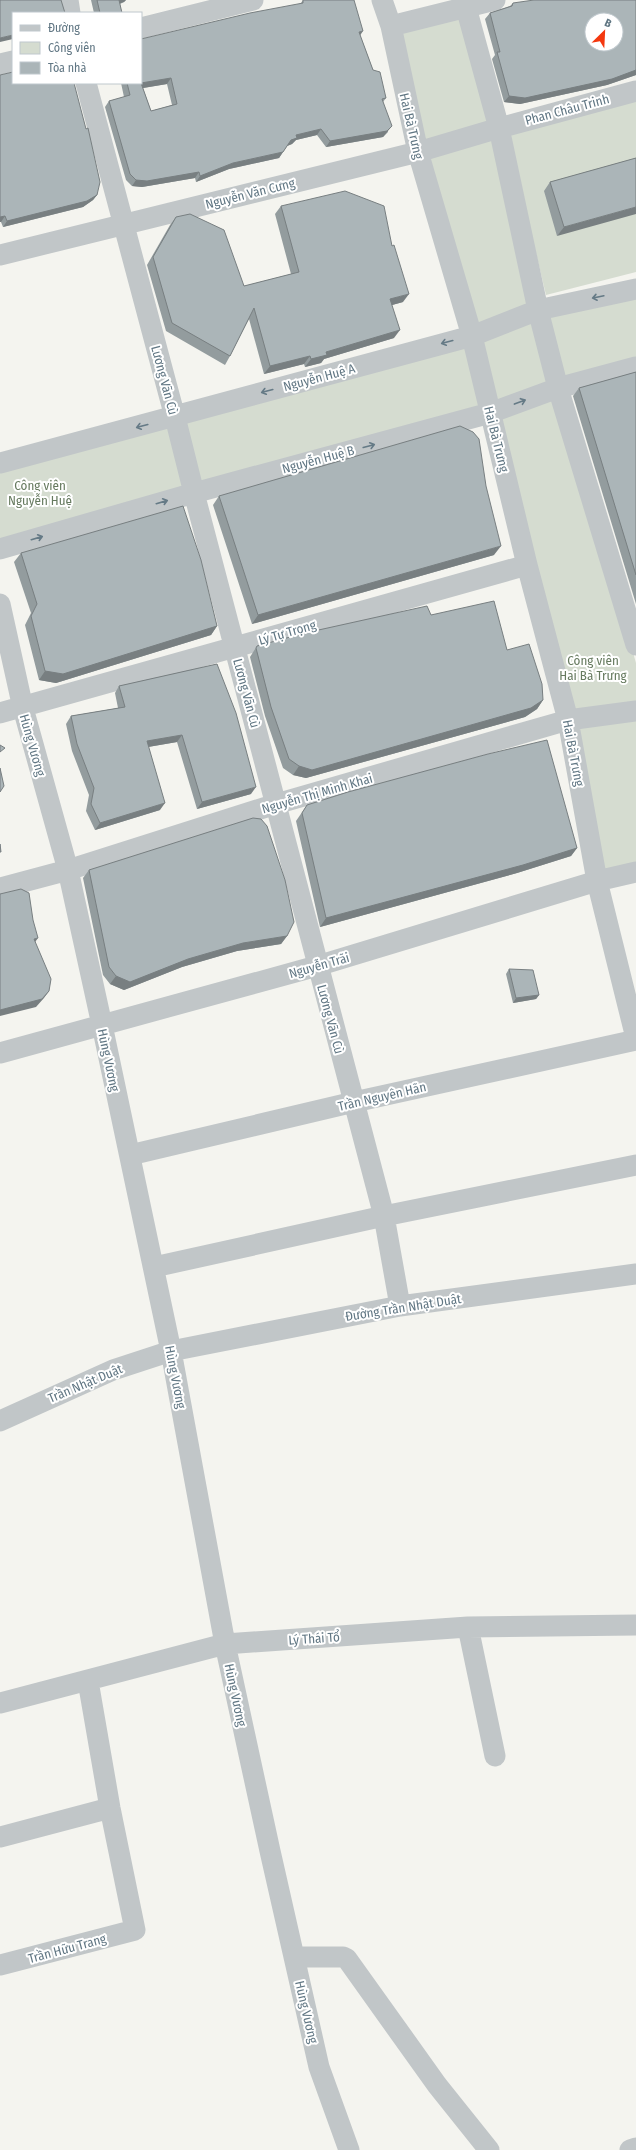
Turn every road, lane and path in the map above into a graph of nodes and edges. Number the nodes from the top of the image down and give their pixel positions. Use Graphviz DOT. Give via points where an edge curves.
graph roads {
  1 [pos="68,0"];
  2 [pos="253,0"];
  3 [pos="382,0"];
  4 [pos="495,0"];
  5 [pos="465,4"];
  6 [pos="70,12"];
  7 [pos="390,26"];
  8 [pos="142,28"];
  9 [pos="12,61"];
  10 [pos="0,64"];
  11 [pos="86,84"];
  12 [pos="636,91"];
  13 [pos="499,128"];
  14 [pos="418,152"];
  15 [pos="122,224"];
  16 [pos="0,255"];
  17 [pos="636,289"];
  18 [pos="538,310"];
  19 [pos="472,336"];
  20 [pos="636,367"];
  21 [pos="558,388"];
  22 [pos="490,412"];
  23 [pos="175,417"];
  24 [pos="0,463"];
  25 [pos="194,493"];
  26 [pos="0,549"];
  27 [pos="528,565"];
  28 [pos="0,604"];
  29 [pos="636,645"];
  30 [pos="235,647"];
  31 [pos="23,708"];
  32 [pos="636,711"];
  33 [pos="0,713"];
  34 [pos="568,720"];
  35 [pos="276,804"];
  36 [pos="68,870"];
  37 [pos="636,872"];
  38 [pos="598,881"];
  39 [pos="0,888"];
  40 [pos="317,966"];
  41 [pos="102,1025"];
  42 [pos="636,1039"];
  43 [pos="0,1053"];
  44 [pos="354,1102"];
  45 [pos="130,1155"];
  46 [pos="636,1165"];
  47 [pos="384,1216"];
  48 [pos="154,1267"];
  49 [pos="636,1274"];
  50 [pos="400,1306"];
  51 [pos="171,1351"];
  52 [pos="0,1421"];
  53 [pos="636,1625"];
  54 [pos="468,1627"];
  55 [pos="225,1644"];
  56 [pos="88,1681"];
  57 [pos="0,1703"];
  58 [pos="495,1756"];
  59 [pos="110,1808"];
  60 [pos="0,1837"];
  61 [pos="294,1957"];
  62 [pos="0,1965"];
  63 [pos="636,2148"];
  64 [pos="349,2150"];
  65 [pos="489,2150"];
  66 [pos="630,2150"];
  1 -- 6 [label="street"];
  2 -- 8 [label="street"];
  3 -- 7 [label="street, Hai Bà Trưng"];
  4 -- 5 [label="street"];
  5 -- 7 [label="street"];
  5 -- 13 [label="street"];
  7 -- 14 [label="street, Hai Bà Trưng"];
  9 -- 10 [label="street"];
  11 -- 15 [label="street, Lương Vãn Cù"];
  12 -- 13 [label="street, Phan Châu Trinh"];
  13 -- 14 [label="street, Nguyễn Văn Cưng"];
  13 -- 18 [label="street"];
  14 -- 15 [label="street, Nguyễn Văn Cưng"];
  14 -- 19 [label="street, Hai Bà Trưng"];
  15 -- 16 [label="street, Nguyễn Văn Cưng"];
  15 -- 23 [label="street, Lương Vãn Cù"];
  17 -- 18 [label="street, Nguyễn Huệ A, one-way"];
  18 -- 19 [label="street, Nguyễn Huệ A"];
  18 -- 21 [label="street"];
  19 -- 22 [label="street, Hai Bà Trưng"];
  19 -- 23 [label="street, Nguyễn Huệ A, one-way"];
  20 -- 21 [label="street, Nguyễn Huệ B"];
  22 -- 21 [label="street, Nguyễn Huệ B, one-way"];
  21 -- 29 [label="street"];
  25 -- 22 [label="street, Nguyễn Huệ B, one-way"];
  22 -- 27 [label="street, Hai Bà Trưng"];
  23 -- 24 [label="street, Nguyễn Huệ A, one-way"];
  23 -- 25 [label="street, Lương Vãn Cù"];
  26 -- 25 [label="street, Nguyễn Huệ B, one-way"];
  25 -- 30 [label="street, Lương Vãn Cù"];
  27 -- 30 [label="street, Lý Tự Trọng"];
  27 -- 34 [label="street, Hai Bà Trưng"];
  28 -- 31 [label="street, Hùng Vương"];
  30 -- 31 [label="street, Lý Tự Trọng"];
  30 -- 35 [label="street, Lương Vãn Cù"];
  31 -- 33 [label="street, Lý Tự Trọng"];
  31 -- 36 [label="street, Hùng Vương"];
  32 -- 34 [label="street, Nguyễn Thị Minh Khai"];
  34 -- 35 [label="street, Nguyễn Thị Minh Khai"];
  34 -- 38 [label="street, Hai Bà Trưng"];
  35 -- 36 [label="street, Nguyễn Thị Minh Khai"];
  35 -- 40 [label="street, Lương Vãn Cù"];
  36 -- 39 [label="street, Nguyễn Thị Minh Khai"];
  36 -- 41 [label="street, Hùng Vương"];
  37 -- 38 [label="street, Nguyễn Trãi"];
  38 -- 40 [label="street, Nguyễn Trãi"];
  38 -- 42 [label="street, Hai Bà Trưng"];
  40 -- 41 [label="street, Nguyễn Trãi"];
  40 -- 44 [label="street, Lương Vãn Cù"];
  41 -- 43 [label="street, Nguyễn Trãi"];
  41 -- 45 [label="street, Hùng Vương"];
  42 -- 44 [label="street, Trần Nguyên Hãn"];
  44 -- 45 [label="street, Trần Nguyên Hãn"];
  44 -- 47 [label="street, Lương Vãn Cù"];
  45 -- 48 [label="street, Hùng Vương"];
  46 -- 47 [label="street"];
  47 -- 48 [label="street"];
  47 -- 50 [label="street, Lương Vãn Cù"];
  48 -- 51 [label="street, Hùng Vương"];
  49 -- 50 [label="street, Đường Trần Nhật Duật"];
  50 -- 51 [label="street, Đường Trần Nhật Duật"];
  51 -- 52 [label="street, Trần Nhật Duật" via="112,1370"];
  51 -- 55 [label="street, Hùng Vương"];
  53 -- 54 [label="street, Lý Thái Tổ"];
  54 -- 55 [label="street, Lý Thái Tổ"];
  54 -- 58 [label="street"];
  55 -- 56 [label="street, Lý Thái Tổ"];
  55 -- 61 [label="street, Hùng Vương"];
  56 -- 57 [label="street, Lý Thái Tổ"];
  56 -- 59 [label="street"];
  59 -- 60 [label="street"];
  59 -- 62 [label="street, Trần Hữu Trang" via="135,1930"];
  61 -- 64 [label="street, Hùng Vương" via="319,2067"];
  61 -- 65 [label="street" via="347,1959 437,2085"];
  63 -- 66 [label="street"];
}
